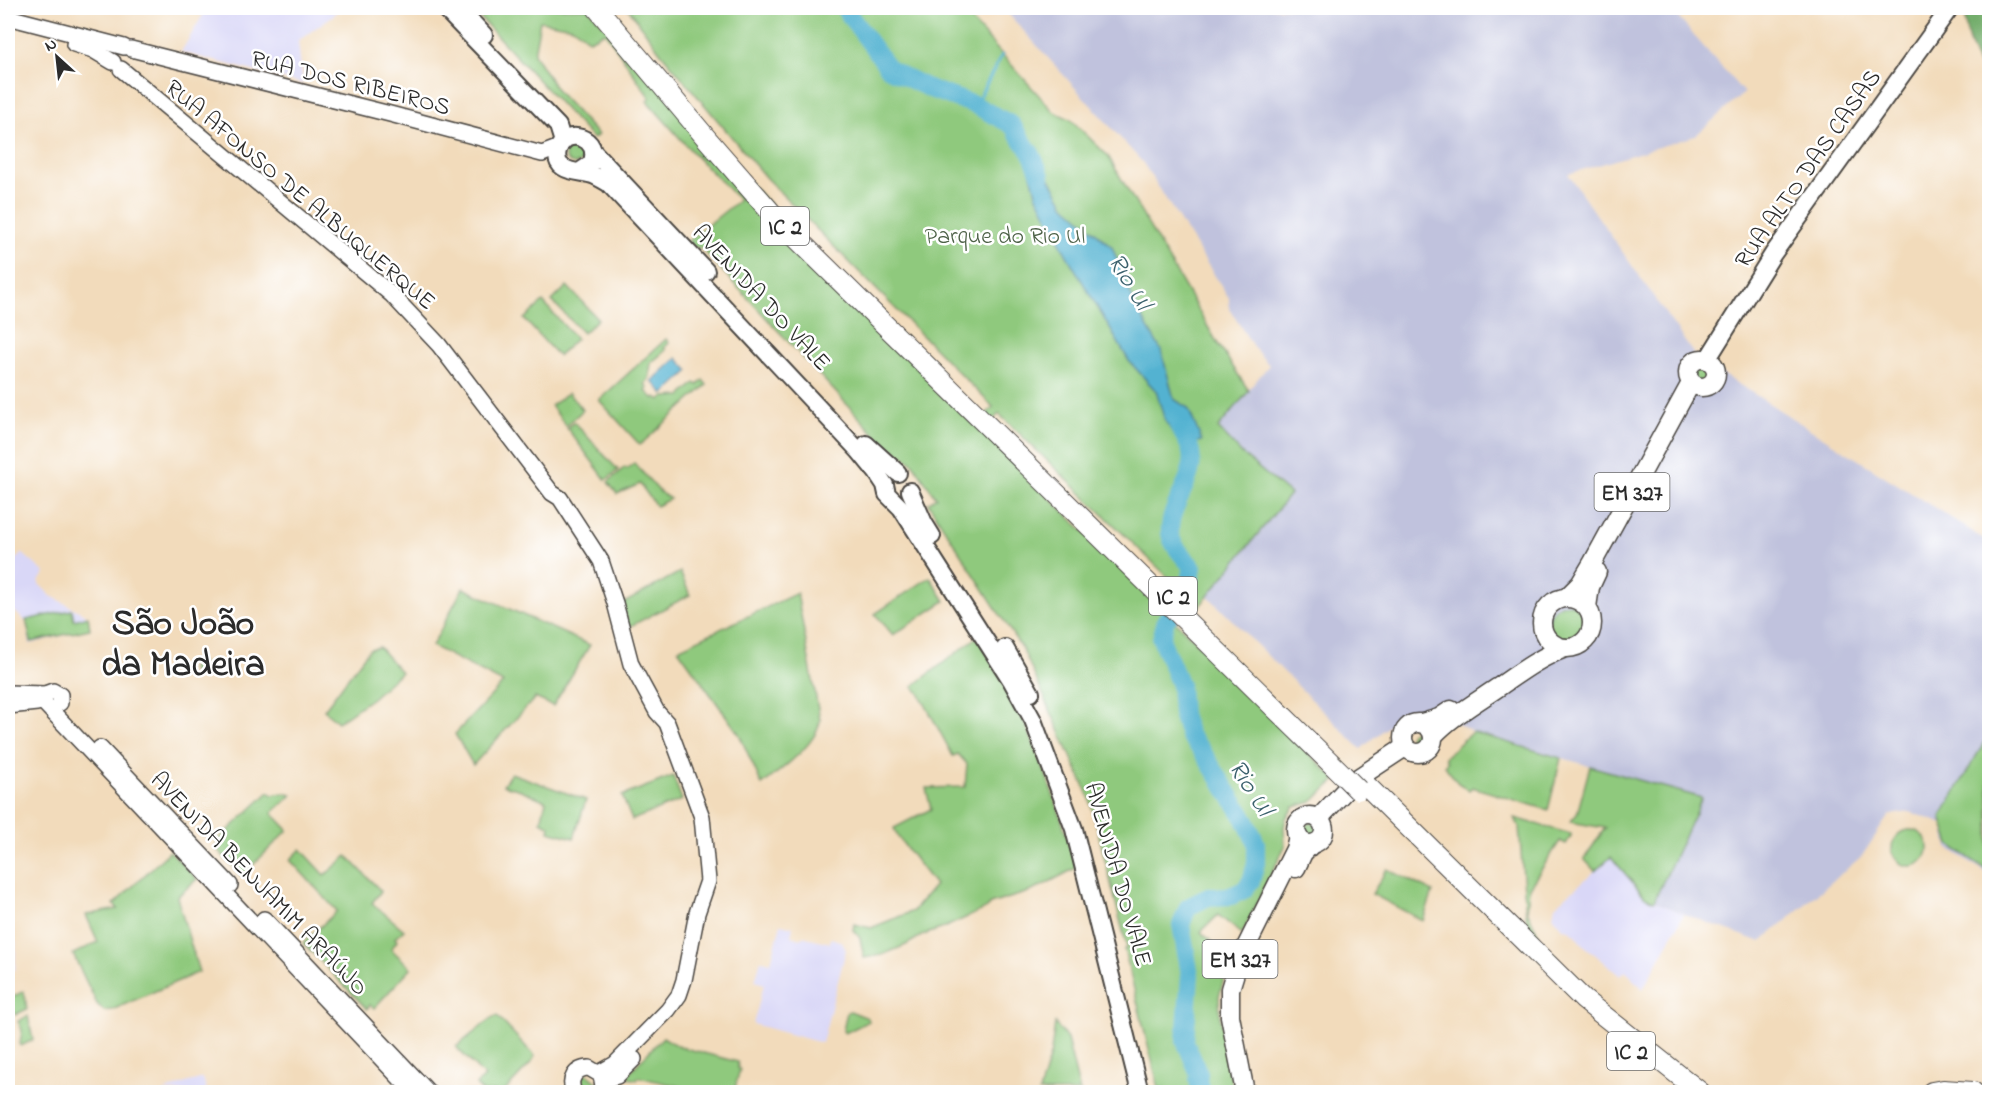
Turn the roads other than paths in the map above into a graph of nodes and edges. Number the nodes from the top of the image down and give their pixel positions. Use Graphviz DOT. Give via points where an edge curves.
graph roads {
  1 [pos="444,8"];
  2 [pos="462,8"];
  3 [pos="597,8"];
  4 [pos="607,8"];
  5 [pos="1950,8"];
  6 [pos="8,17"];
  7 [pos="8,26"];
  8 [pos="126,59"];
  9 [pos="567,142"];
  10 [pos="594,151"];
  11 [pos="571,170"];
  12 [pos="1707,360"];
  13 [pos="1695,385"];
  14 [pos="897,473"];
  15 [pos="888,491"];
  16 [pos="910,491"];
  17 [pos="1567,597"];
  18 [pos="1587,608"];
  19 [pos="1542,629"];
  20 [pos="1565,648"];
  21 [pos="8,693"];
  22 [pos="49,702"];
  23 [pos="8,706"];
  24 [pos="1428,730"];
  25 [pos="1346,772"];
  26 [pos="1361,787"];
  27 [pos="1305,840"];
  28 [pos="1661,1061"];
  29 [pos="600,1082"];
  30 [pos="413,1092"];
  31 [pos="428,1092"];
  32 [pos="574,1092"];
  33 [pos="1140,1092"];
  34 [pos="1151,1092"];
  35 [pos="1245,1092"];
  36 [pos="1255,1092"];
  37 [pos="1680,1092"];
  38 [pos="1700,1092"];
  39 [pos="1712,1092"];
  40 [pos="1932,1092"];
  41 [pos="1973,1092"];
  1 -- 9 [label="main road, AVENIDA DO VALE" via="558,126"];
  2 -- 9 [label="main road, AVENIDA DO VALE" via="570,125"];
  3 -- 25 [label="highway, IC 2" via="775,217"];
  4 -- 25 [label="highway, IC 2" via="780,212"];
  5 -- 12 [label="main road, RUA ALTO DAS CASAS / EM 327" via="1773,254"];
  6 -- 8 [label="street"];
  7 -- 8 [label="street, RUA AFONSO DE ALBUQUERQUE"];
  8 -- 9 [label="street, RUA DOS RIBEIROS" via="390,114 542,154"];
  8 -- 11 [label="street, RUA DOS RIBEIROS" via="150,61"];
  8 -- 29 [label="street, RUA AFONSO DE ALBUQUERQUE" via="137,75 397,290 422,315 558,488 560,498 601,561 631,664 666,723 702,817 708,881 703,896 705,915 686,998 617,1076"];
  9 -- 10 [label="main road, AVENIDA DO VALE" via="588,141"];
  9 -- 11 [label="main road, AVENIDA DO VALE" via="558,158"];
  10 -- 11 [label="main road" via="591,164"];
  10 -- 14 [label="main road, AVENIDA DO VALE"];
  11 -- 15 [label="main road, AVENIDA DO VALE" via="608,183 834,423"];
  12 -- 13 [label="main road, EM 327" via="1716,375 1712,384 1704,388"];
  13 -- 17 [label="main road, EM 327" via="1580,584"];
  13 -- 18 [label="main road, EM 327" via="1600,566 1590,587"];
  14 -- 15 [label="main road" via="889,477"];
  14 -- 16 [label="main road, AVENIDA DO VALE" via="909,479"];
  15 -- 16 [label="main road" via="903,498"];
  15 -- 33 [label="main road, AVENIDA DO VALE" via="1033,720 1074,829"];
  16 -- 34 [label="main road, AVENIDA DO VALE" via="924,523 1021,673 1043,715 1085,826"];
  17 -- 18 [label="main road"];
  17 -- 19 [label="main road, EM 327" via="1547,607"];
  18 -- 20 [label="main road, EM 327" via="1592,622 1588,637"];
  19 -- 20 [label="main road" via="1550,642"];
  19 -- 24 [label="main road, EM 327" via="1536,647 1522,660 1439,718"];
  20 -- 24 [label="main road, EM 327" via="1549,654 1442,726"];
  21 -- 22 [label="street"];
  22 -- 23 [label="street"];
  22 -- 30 [label="street, AVENIDA BENJAMIM ARAÚJO"];
  22 -- 31 [label="street, AVENIDA BENJAMIM ARAÚJO"];
  24 -- 27 [label="main road, EM 327" via="1432,745 1422,753 1405,747 1355,780 1319,818 1307,816 1300,820 1296,828"];
  25 -- 26 [label="highway, IC 2"];
  26 -- 28 [label="highway, IC 2" via="1584,1000"];
  26 -- 37 [label="highway, IC 2" via="1584,1008"];
  27 -- 35 [label="main road, EM 327" via="1295,849 1238,963 1230,989 1230,1016"];
  27 -- 36 [label="main road, EM 327" via="1304,853 1256,944 1240,991 1239,1016"];
  28 -- 38 [label="highway, IC 2"];
  28 -- 39 [label="highway"];
  29 -- 32 [label="street" via="589,1068 584,1068 572,1082"];
  40 -- 41 [label="highway"];
}
